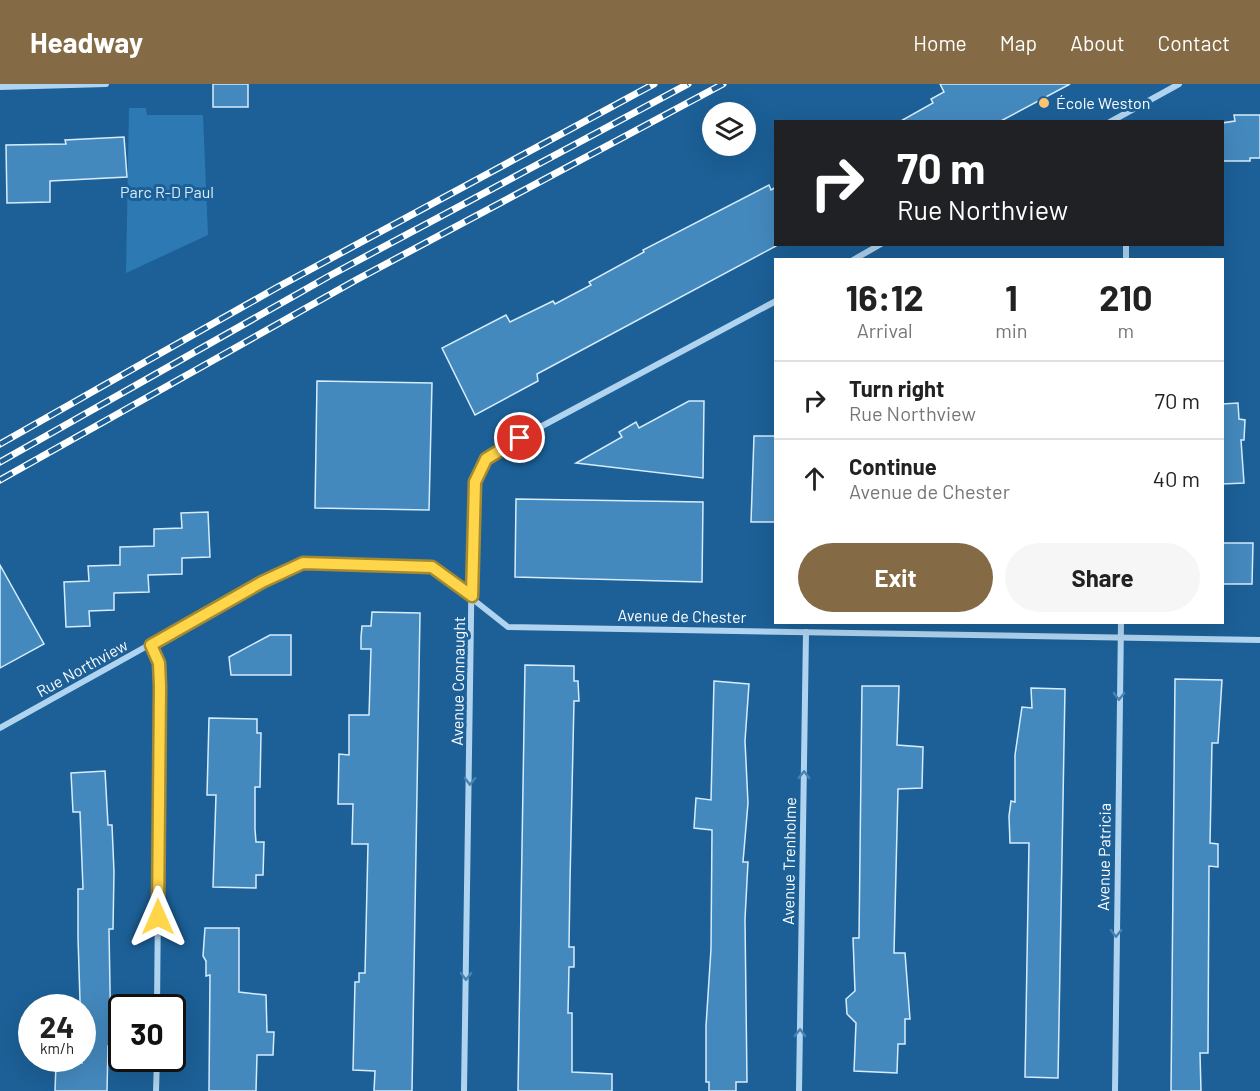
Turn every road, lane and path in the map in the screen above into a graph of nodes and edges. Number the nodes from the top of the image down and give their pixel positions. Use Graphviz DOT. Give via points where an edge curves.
graph roads {
  1 [pos="106,84"];
  2 [pos="1179,84"];
  3 [pos="0,87"];
  4 [pos="1114,120"];
  5 [pos="878,246"];
  6 [pos="856,258"];
  7 [pos="774,302"];
  8 [pos="303,563"];
  9 [pos="472,596"];
  10 [pos="1121,624"];
  11 [pos="806,632"];
  12 [pos="1120,638"];
  13 [pos="1260,640"];
  14 [pos="151,645"];
  15 [pos="0,728"];
  16 [pos="157,994"];
  17 [pos="157,1072"];
  18 [pos="156,1091"];
  19 [pos="464,1091"];
  20 [pos="799,1091"];
  21 [pos="1115,1091"];
  1 -- 3 [label="street"];
  2 -- 4 [label="street"];
  5 -- 6 [label="street"];
  7 -- 9 [label="street, Avenue Connaught" via="486,459 475,482"];
  8 -- 9 [label="street, Avenue de Chester" via="432,567"];
  8 -- 14 [label="street, Rue Northview"];
  9 -- 11 [label="street, Avenue de Chester" via="508,627"];
  9 -- 19 [label="street, Avenue Connaught, one-way"];
  10 -- 12 [label="street, Avenue Patricia"];
  11 -- 12 [label="street, Avenue de Chester"];
  20 -- 11 [label="street, Avenue Trenholme, one-way"];
  12 -- 13 [label="street, Avenue de Chester"];
  12 -- 21 [label="street, Avenue Patricia, one-way"];
  14 -- 15 [label="street, Rue Northview"];
  14 -- 16 [label="street" via="159,663 160,686"];
  17 -- 18 [label="street"];
}
